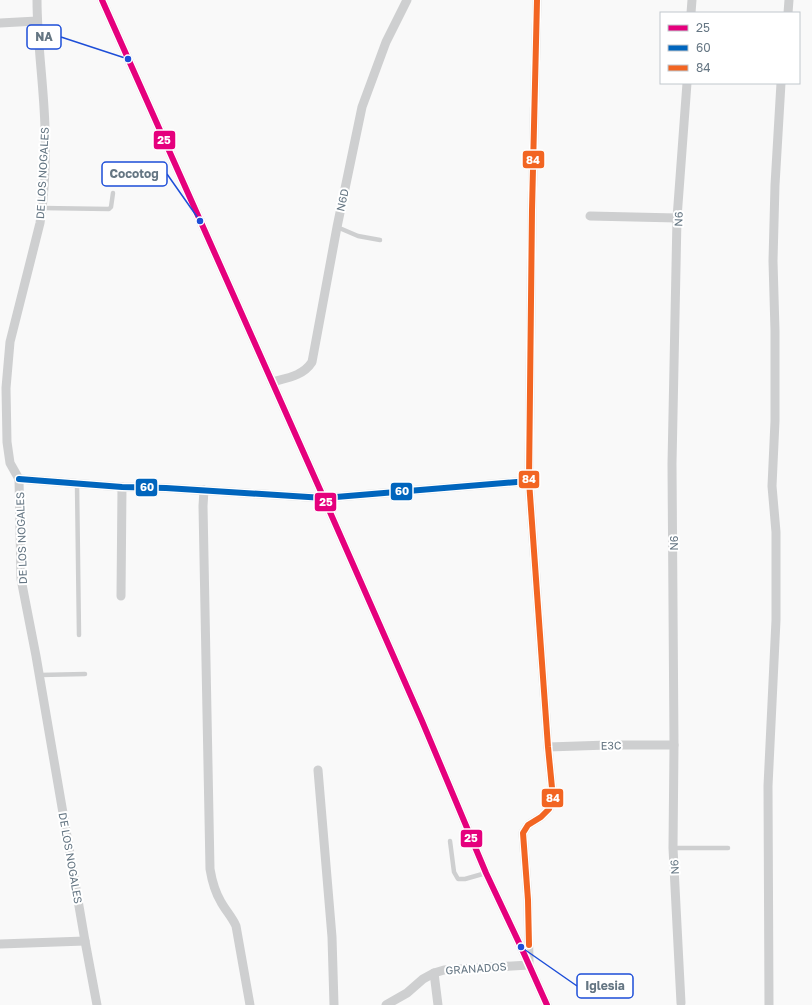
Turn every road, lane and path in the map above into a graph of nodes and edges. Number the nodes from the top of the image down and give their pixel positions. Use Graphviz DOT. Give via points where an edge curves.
graph roads {
  1 [pos="37,0"];
  2 [pos="102,0"];
  3 [pos="406,0"];
  4 [pos="537,0"];
  5 [pos="692,0"];
  6 [pos="789,0"];
  7 [pos="691,12"];
  8 [pos="788,12"];
  9 [pos="37,21"];
  10 [pos="0,23"];
  11 [pos="687,84"];
  12 [pos="781,84"];
  13 [pos="113,193"];
  14 [pos="42,208"];
  15 [pos="590,216"];
  16 [pos="677,218"];
  17 [pos="336,227"];
  18 [pos="380,240"];
  19 [pos="272,382"];
  20 [pos="4,454"];
  21 [pos="19,479"];
  22 [pos="529,481"];
  23 [pos="77,482"];
  24 [pos="122,486"];
  25 [pos="204,490"];
  26 [pos="324,498"];
  27 [pos="121,596"];
  28 [pos="79,635"];
  29 [pos="85,674"];
  30 [pos="40,675"];
  31 [pos="674,745"];
  32 [pos="548,747"];
  33 [pos="318,770"];
  34 [pos="450,841"];
  35 [pos="673,848"];
  36 [pos="728,848"];
  37 [pos="486,874"];
  38 [pos="85,941"];
  39 [pos="0,944"];
  40 [pos="529,965"];
  41 [pos="434,973"];
  42 [pos="682,1003"];
  43 [pos="97,1005"];
  44 [pos="250,1005"];
  45 [pos="334,1005"];
  46 [pos="386,1005"];
  47 [pos="438,1005"];
  48 [pos="547,1005"];
  49 [pos="769,1005"];
  1 -- 9 [label="street, DE LOS NOGALES"];
  2 -- 19 [label="street"];
  3 -- 17 [label="street, N6D" via="386,42 362,107"];
  4 -- 22 [label="street"];
  5 -- 7 [label="street"];
  6 -- 8 [label="street"];
  9 -- 10 [label="street"];
  9 -- 14 [label="street, DE LOS NOGALES" via="45,128"];
  11 -- 16 [label="street, N6"];
  12 -- 49 [label="street" via="773,261 775,414 772,486 776,532 776,613 768,786"];
  13 -- 14 [label="lane" via="109,209"];
  14 -- 20 [label="street, DE LOS NOGALES" via="10,342"];
  15 -- 16 [label="street"];
  16 -- 31 [label="street, N6" via="672,464"];
  17 -- 18 [label="lane" via="358,236"];
  17 -- 19 [label="street, N6D" via="312,362 308,368 294,377"];
  19 -- 26 [label="street"];
  20 -- 21 [label="street, DE LOS NOGALES"];
  21 -- 23 [label="street"];
  21 -- 30 [label="street, DE LOS NOGALES" via="21,579"];
  22 -- 26 [label="street"];
  22 -- 32 [label="street"];
  23 -- 24 [label="street"];
  23 -- 28 [label="lane"];
  24 -- 25 [label="street"];
  24 -- 27 [label="street"];
  25 -- 26 [label="street"];
  25 -- 44 [label="street" via="202,506 210,869 220,901 236,926"];
  26 -- 37 [label="street"];
  29 -- 30 [label="lane"];
  30 -- 38 [label="street, DE LOS NOGALES"];
  31 -- 32 [label="street, E3C"];
  31 -- 35 [label="street, N6"];
  32 -- 40 [label="street" via="553,798 549,809 528,825 523,833"];
  33 -- 45 [label="street" via="332,937"];
  34 -- 37 [label="lane" via="454,872 458,879"];
  35 -- 36 [label="lane"];
  35 -- 42 [label="street, N6"];
  37 -- 40 [label="street"];
  38 -- 39 [label="street"];
  38 -- 43 [label="street, DE LOS NOGALES"];
  40 -- 41 [label="street, GRANADOS" via="444,970"];
  40 -- 48 [label="street"];
  41 -- 46 [label="street, GRANADOS"];
  41 -- 47 [label="street"];
}
